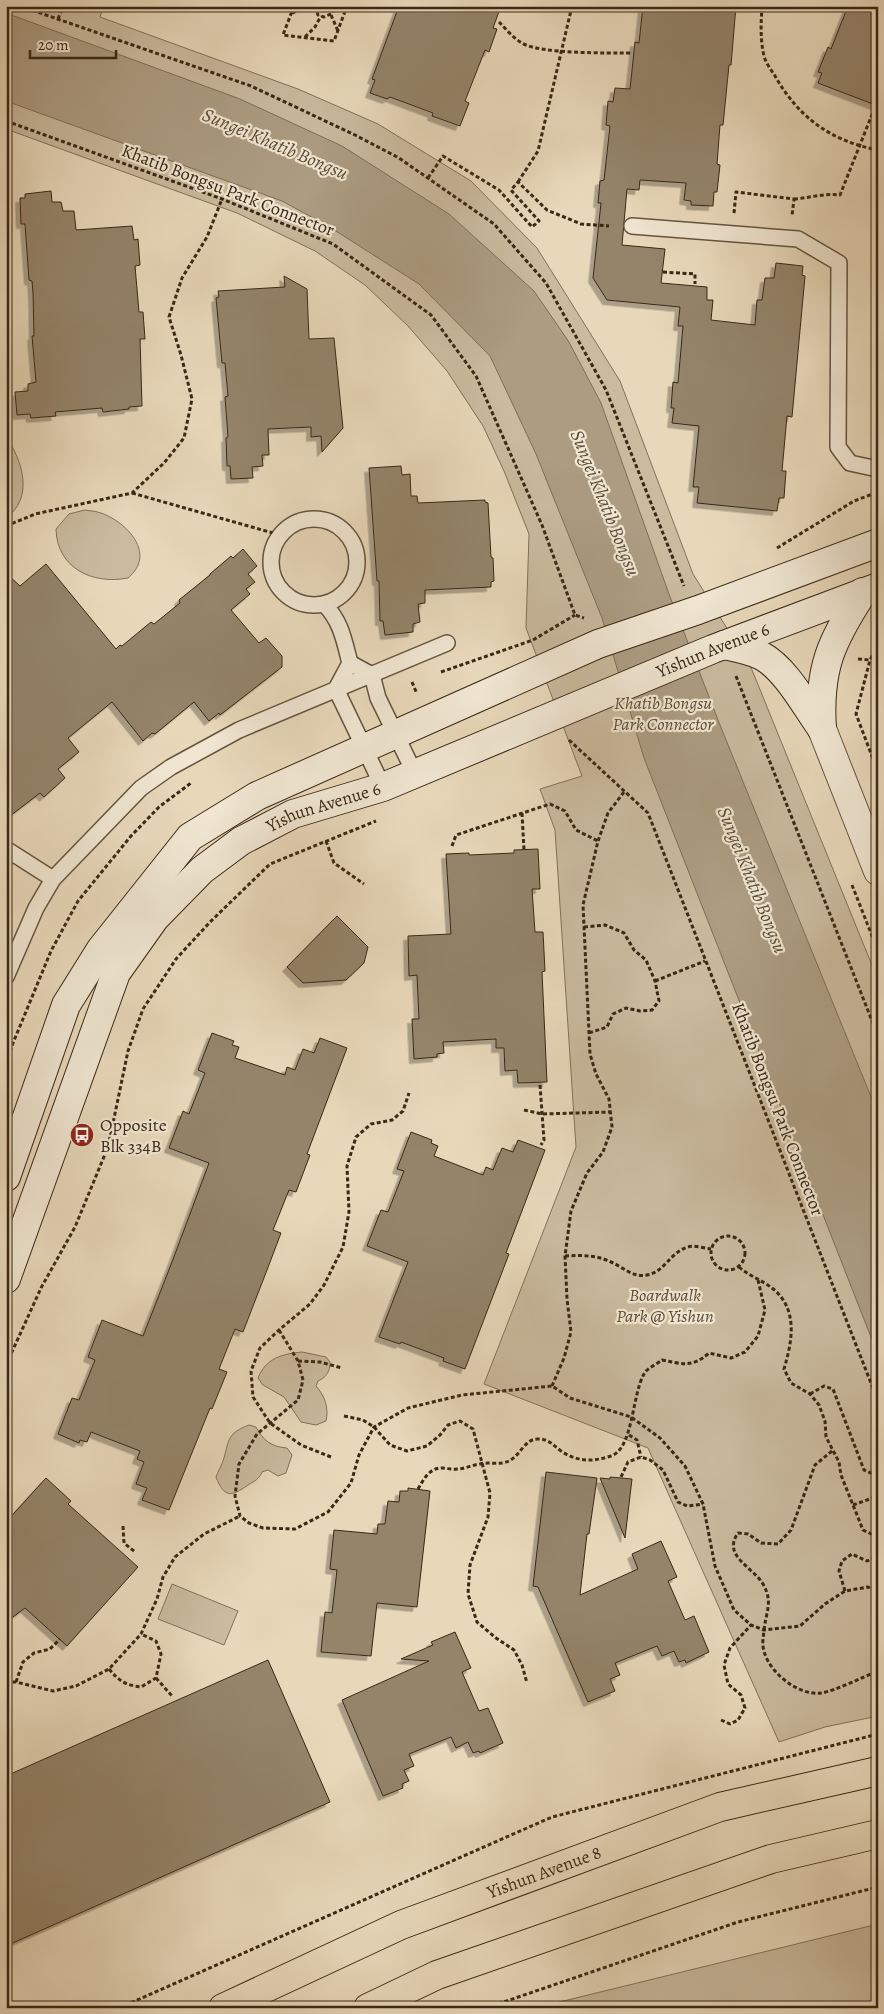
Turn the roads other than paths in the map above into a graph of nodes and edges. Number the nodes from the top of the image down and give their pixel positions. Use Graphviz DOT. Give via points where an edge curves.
graph roads {
  1 [pos="632,226"];
  2 [pos="878,466"];
  3 [pos="878,543"];
  4 [pos="871,590"];
  5 [pos="344,592"];
  6 [pos="324,604"];
  7 [pos="340,625"];
  8 [pos="447,643"];
  9 [pos="719,647"];
  10 [pos="350,663"];
  11 [pos="372,674"];
  12 [pos="336,689"];
  13 [pos="822,729"];
  14 [pos="395,735"];
  15 [pos="363,749"];
  16 [pos="415,774"];
  17 [pos="383,787"];
  18 [pos="230,813"];
  19 [pos="240,841"];
  20 [pos="6,849"];
  21 [pos="878,871"];
  22 [pos="54,879"];
  23 [pos="6,977"];
  24 [pos="6,1177"];
  25 [pos="6,1279"];
  26 [pos="878,1771"];
  27 [pos="878,1834"];
  28 [pos="223,2008"];
  29 [pos="368,2008"];
  1 -- 2 [label="lane" via="798,239 839,264 838,446 850,463 873,468"];
  3 -- 14 [label="main road, Yishun Avenue 6" via="691,599"];
  4 -- 9 [label="main road, Yishun Avenue 6"];
  4 -- 13 [label="main road" via="836,636 826,662 820,703"];
  5 -- 6 [label="lane"];
  5 -- 6 [label="lane" via="355,574 357,559 354,545 346,532 334,522 319,518 304,519 290,525 272,549 274,579 294,600 308,605"];
  5 -- 7 [label="lane"];
  6 -- 7 [label="lane"];
  7 -- 10 [label="lane"];
  8 -- 11 [label="lane"];
  9 -- 13 [label="main road" via="747,650 780,670"];
  9 -- 16 [label="main road, Yishun Avenue 6"];
  10 -- 11 [label="lane"];
  10 -- 12 [label="lane"];
  11 -- 12 [label="lane"];
  11 -- 14 [label="lane" via="378,698"];
  12 -- 15 [label="lane"];
  12 -- 22 [label="lane" via="239,730 172,767 141,788"];
  13 -- 21 [label="main road"];
  14 -- 15 [label="main road, Yishun Avenue 6"];
  14 -- 16 [label="lane"];
  15 -- 17 [label="lane"];
  15 -- 18 [label="main road, Yishun Avenue 6" via="257,796"];
  16 -- 17 [label="main road, Yishun Avenue 6"];
  17 -- 19 [label="main road, Yishun Avenue 6" via="293,814"];
  18 -- 19 [label="lane" via="211,836 216,848 233,840"];
  18 -- 24 [label="main road, Yishun Avenue 6" via="190,837 101,949 66,1005"];
  19 -- 25 [label="main road, Yishun Avenue 6" via="202,870 156,918 116,973"];
  20 -- 22 [label="lane"];
  22 -- 23 [label="lane" via="36,908"];
  26 -- 28 [label="main road, Yishun Avenue 8" via="720,1807 401,1925"];
  27 -- 29 [label="main road" via="771,1859 437,1975"];
}
